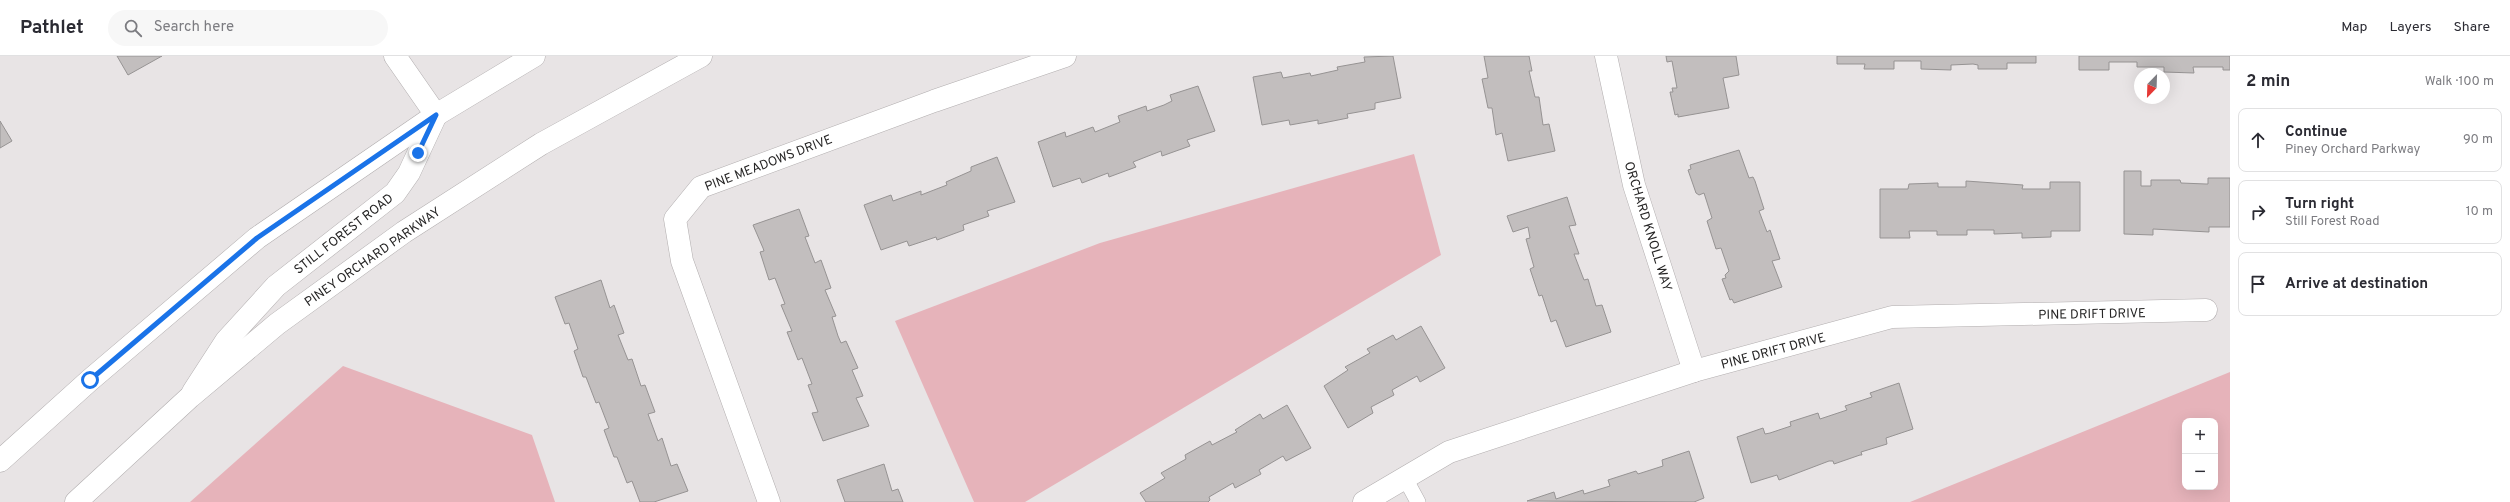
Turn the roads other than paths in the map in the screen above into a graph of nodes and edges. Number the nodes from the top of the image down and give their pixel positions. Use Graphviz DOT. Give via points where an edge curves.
graph roads {
  1 [pos="395,56"];
  2 [pos="534,56"];
  3 [pos="702,56"];
  4 [pos="1065,56"];
  5 [pos="1606,56"];
  6 [pos="436,115"];
  7 [pos="2206,310"];
  8 [pos="1694,371"];
  9 [pos="190,397"];
  10 [pos="0,461"];
  11 [pos="1405,478"];
  12 [pos="76,502"];
  13 [pos="769,502"];
  14 [pos="1364,502"];
  15 [pos="1418,502"];
  1 -- 6 [label="street"];
  2 -- 6 [label="street"];
  3 -- 9 [label="street, PINEY ORCHARD PARKWAY" via="541,144 404,232 277,324"];
  4 -- 13 [label="street, PINE MEADOWS DRIVE" via="934,100 701,187 675,219 682,262"];
  5 -- 8 [label="street, ORCHARD KNOLL WAY" via="1634,185"];
  6 -- 9 [label="street, STILL FOREST ROAD" via="409,173 395,193 276,286 226,340"];
  6 -- 10 [label="street" via="257,238 90,380"];
  7 -- 8 [label="street, PINE DRIFT DRIVE" via="1892,317"];
  8 -- 11 [label="street, PINE DRIFT DRIVE" via="1449,452"];
  9 -- 12 [label="street, PINEY ORCHARD PARKWAY"];
  11 -- 14 [label="street, PINE DRIFT DRIVE"];
  11 -- 15 [label="lane"];
}
